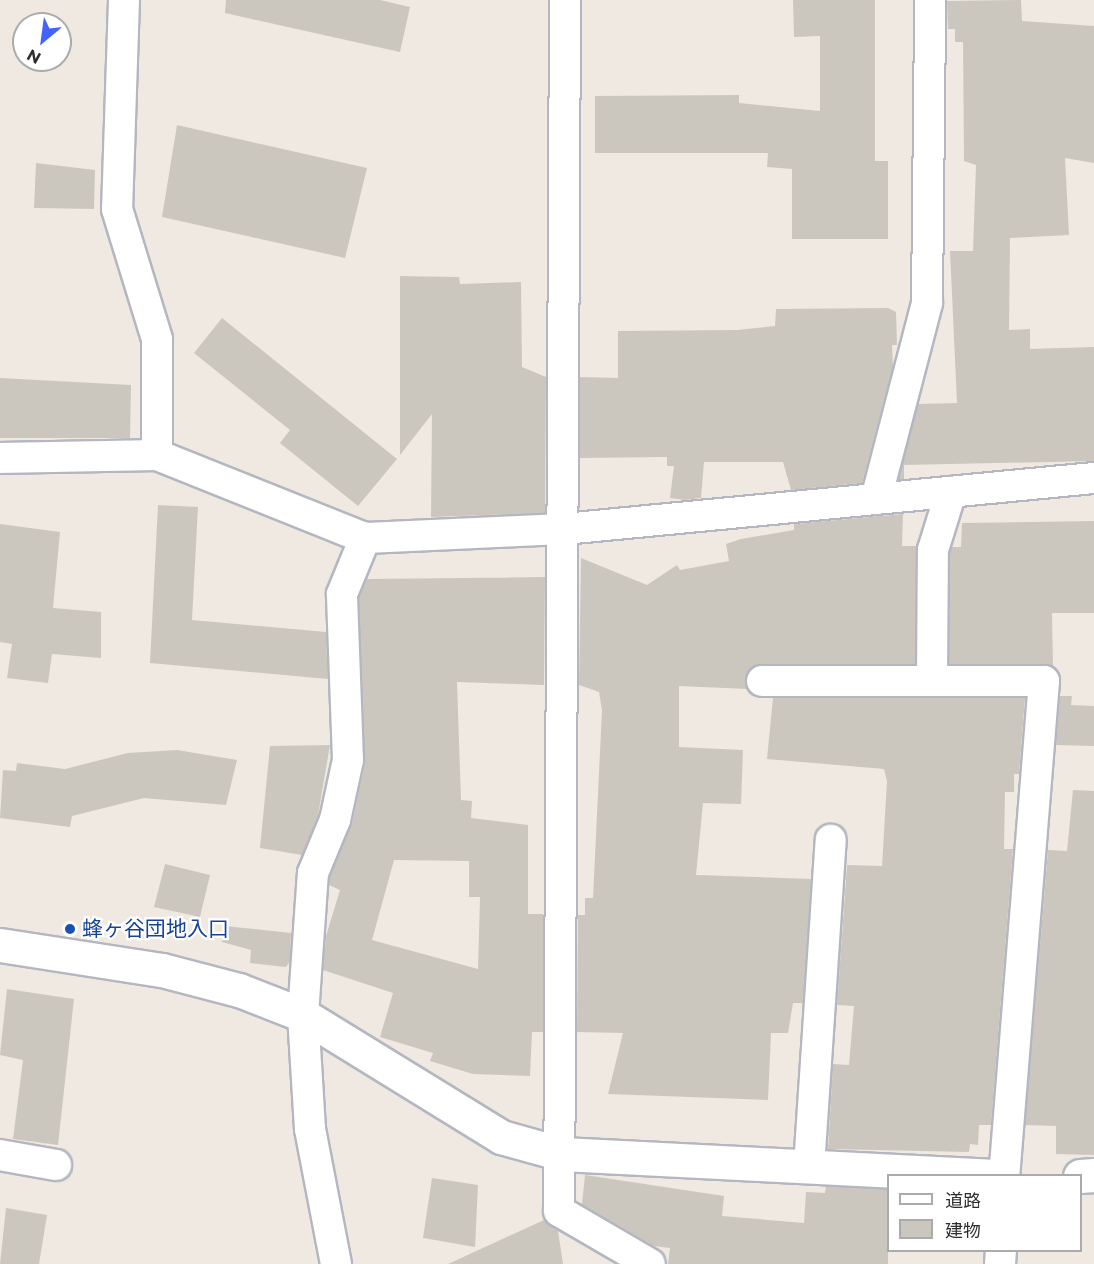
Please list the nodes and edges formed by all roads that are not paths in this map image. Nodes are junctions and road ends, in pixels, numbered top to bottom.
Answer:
1 (124, 0) edge
2 (565, 0) edge
3 (930, 0) edge
4 (157, 455) junction
5 (0, 458) edge
6 (1094, 478) edge
7 (951, 492) junction
8 (876, 499) junction
9 (564, 529) junction
10 (365, 538) junction
11 (762, 681) dead end
12 (932, 681) junction
13 (831, 840) dead end
14 (0, 945) edge
15 (303, 1015) junction
16 (562, 1154) junction
17 (0, 1155) edge
18 (56, 1165) dead end
19 (808, 1167) junction
20 (959, 1174) edge
21 (1002, 1174) edge
22 (336, 1264) edge
23 (650, 1264) edge

1 - 4 street
2 - 9 street
3 - 8 street
4 - 5 street
4 - 10 street
6 - 7 street
7 - 8 street
7 - 12 street
8 - 9 street
9 - 10 street
9 - 16 street
10 - 15 street
11 - 12 street
12 - 21 street
13 - 19 street
14 - 15 street
15 - 16 street
15 - 22 street
16 - 19 street
16 - 23 street
17 - 18 street
19 - 20 street

